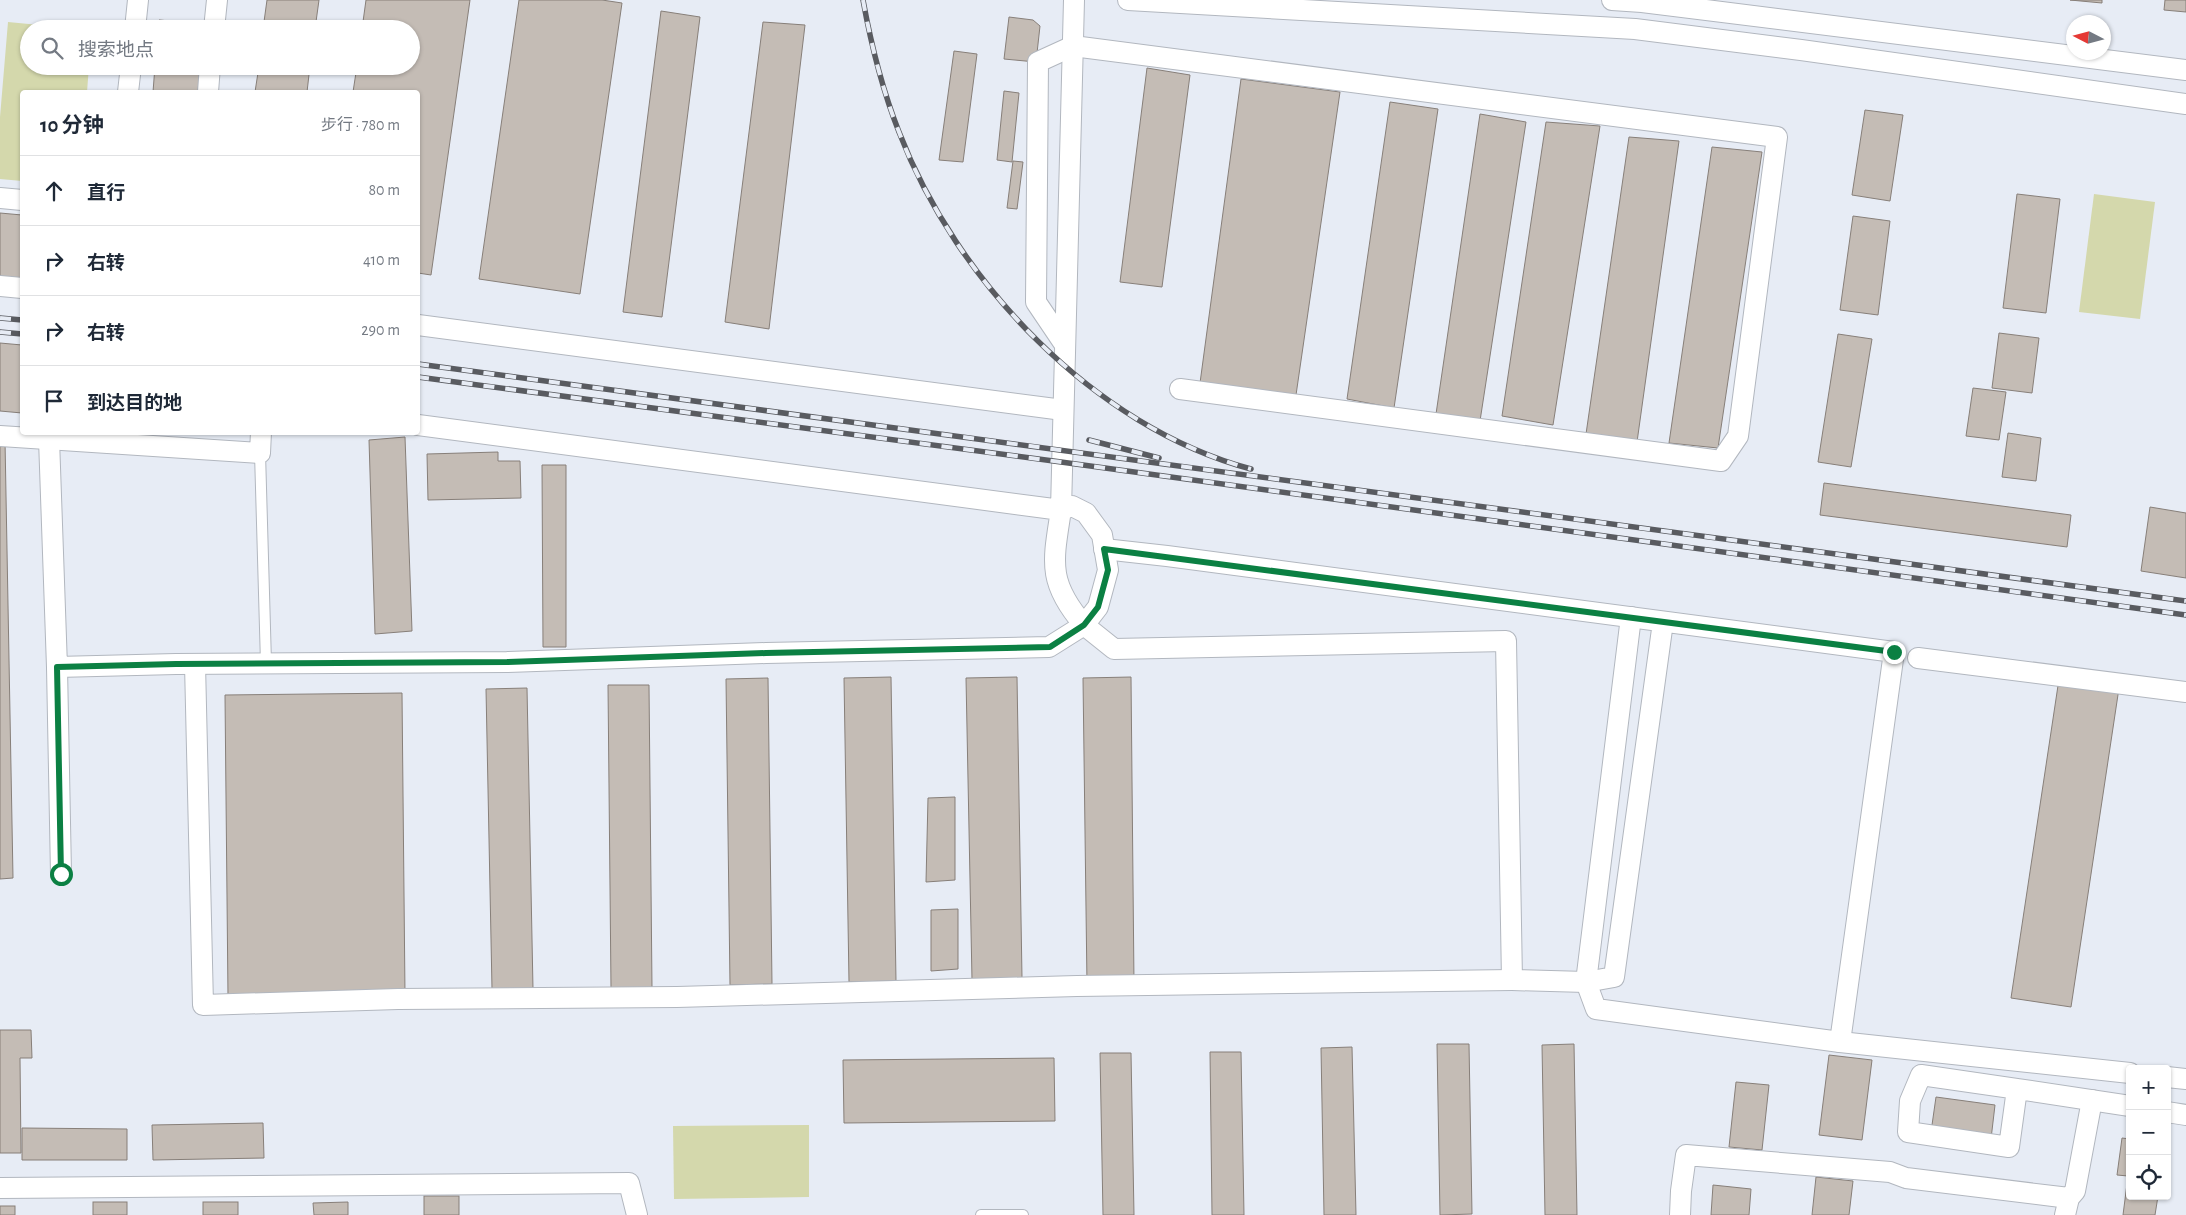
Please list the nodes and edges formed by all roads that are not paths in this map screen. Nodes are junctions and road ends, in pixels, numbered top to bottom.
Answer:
1 (138, 0) edge
2 (217, 0) edge
3 (1074, 0) edge
4 (1128, 0) edge
5 (1612, 0) edge
6 (1642, 1) edge
7 (136, 20) edge
8 (215, 20) edge
9 (1072, 46) junction
10 (2186, 70) edge
11 (130, 75) edge
12 (209, 75) edge
13 (128, 90) edge
14 (208, 90) edge
15 (2186, 104) edge
16 (0, 198) edge
17 (20, 200) edge
18 (0, 286) edge
19 (20, 288) edge
20 (420, 325) edge
21 (1065, 346) junction
22 (1180, 389) dead end
23 (1063, 410) junction
24 (420, 425) edge
25 (261, 435) edge
26 (0, 436) edge
27 (49, 439) junction
28 (260, 452) junction
29 (1060, 510) junction
30 (1104, 549) junction
31 (1631, 617) junction
32 (1663, 622) junction
33 (1084, 625) junction
34 (1918, 658) dead end
35 (266, 663) junction
36 (194, 664) junction
37 (57, 667) junction
38 (2186, 692) edge
39 (61, 874) dead end
40 (1512, 980) junction
41 (1586, 982) junction
42 (1840, 1042) junction
43 (2126, 1073) edge
44 (2171, 1077) edge
45 (2186, 1079) edge
46 (2017, 1089) junction
47 (2092, 1100) junction
48 (2126, 1105) edge
49 (2171, 1113) edge
50 (2186, 1115) edge
51 (0, 1188) edge
52 (2067, 1206) edge
53 (637, 1215) edge
54 (981, 1215) edge
55 (1023, 1215) edge
56 (1680, 1215) edge

1 - 7 street
2 - 8 street
3 - 9 street
4 - 15 street
5 - 6 street
6 - 10 street
9 - 21 street
9 - 21 street
9 - 22 street
11 - 13 street
12 - 14 street
16 - 17 street
18 - 19 street
20 - 23 street
21 - 23 street
23 - 29 street
24 - 29 street
25 - 28 street
26 - 27 street
27 - 28 street
27 - 37 street
28 - 35 lane
29 - 30 street
29 - 33 street
30 - 31 street
30 - 33 street
31 - 32 street
31 - 41 street
32 - 41 street
32 - 42 street
33 - 35 street
33 - 40 street
34 - 38 street
35 - 36 street
36 - 37 street
36 - 40 street
37 - 39 street
40 - 41 street
41 - 42 street
42 - 43 street
44 - 45 street
46 - 46 street
46 - 47 street
47 - 48 street
47 - 52 street
49 - 50 street
51 - 53 street
52 - 56 street
54 - 55 lane

